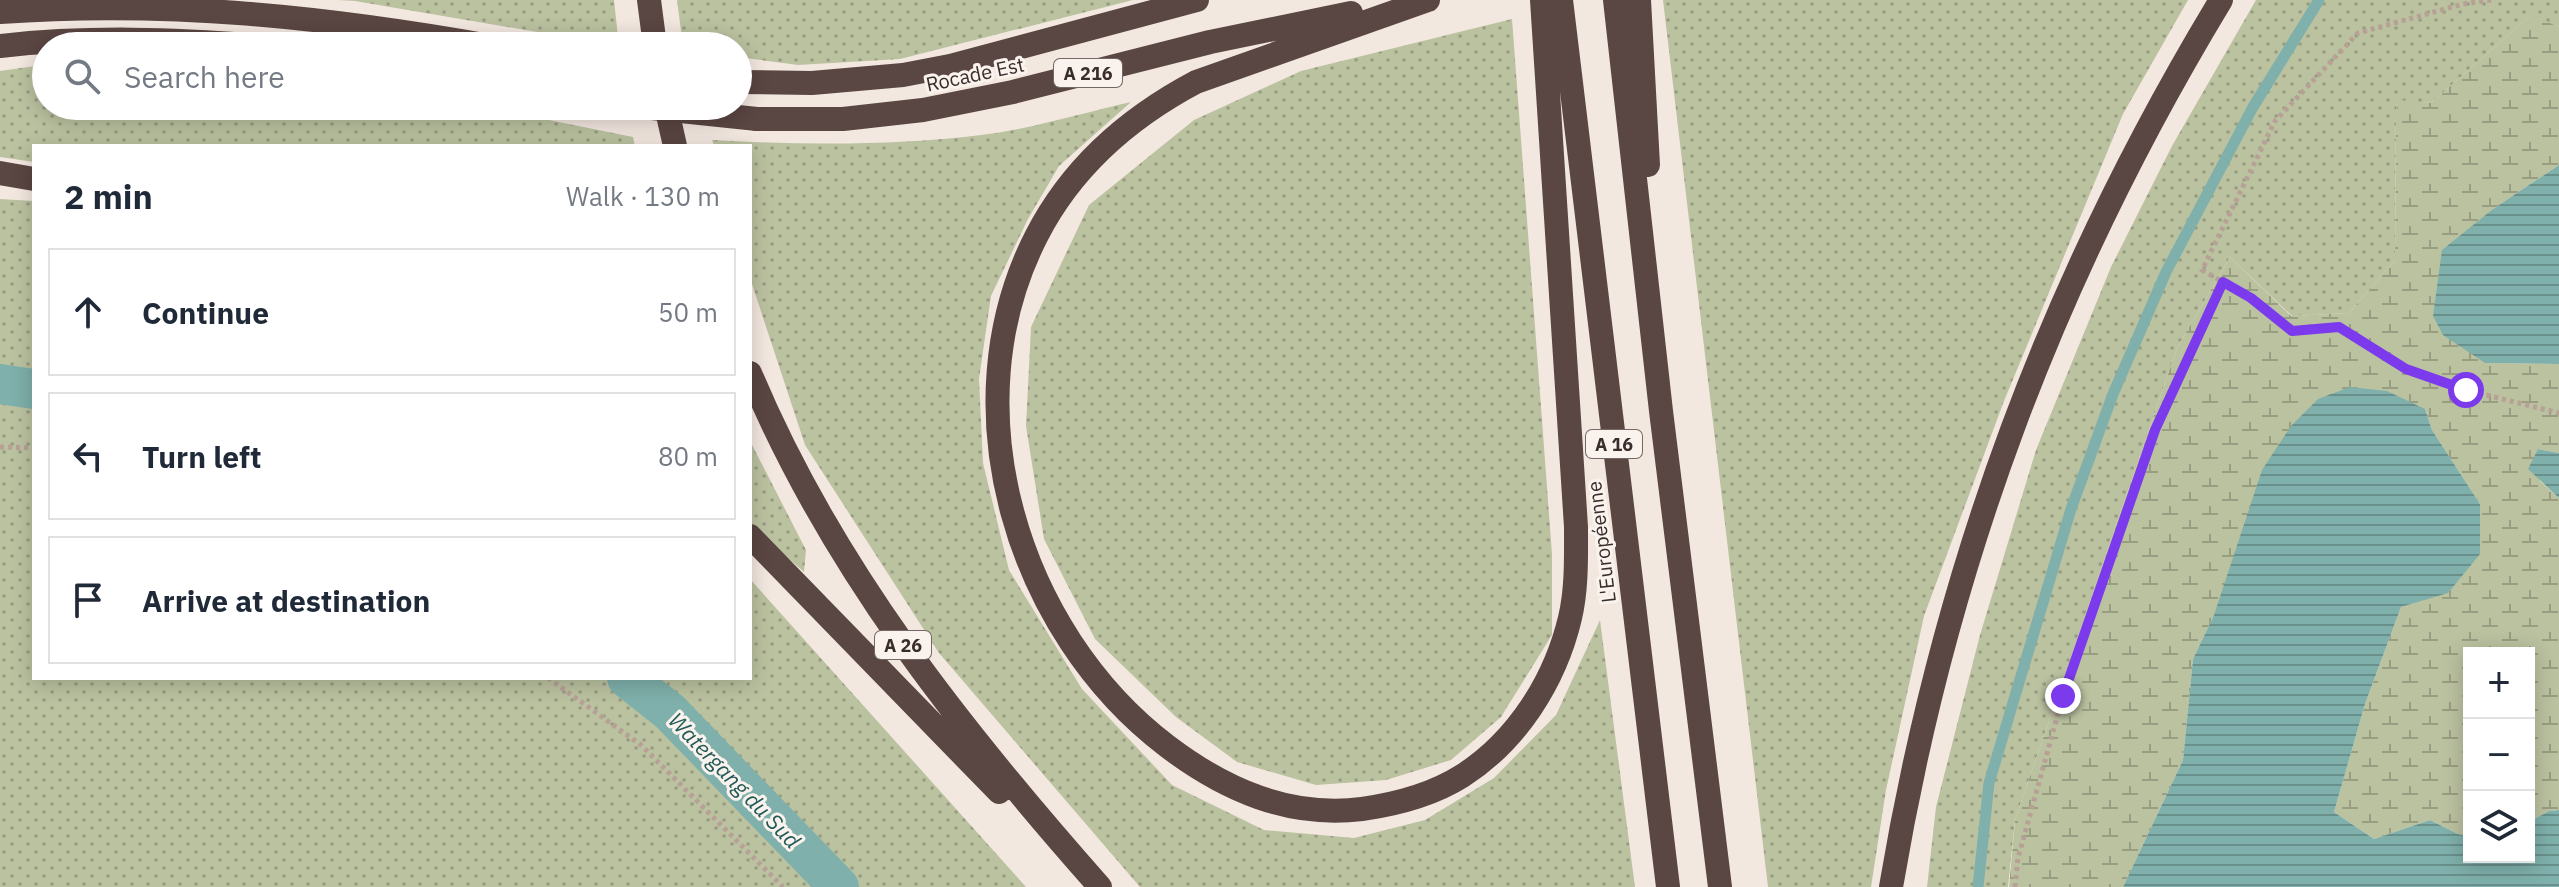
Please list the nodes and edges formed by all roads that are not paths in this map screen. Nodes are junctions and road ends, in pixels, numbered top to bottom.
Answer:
1 (649, 0) edge
2 (1197, 0) edge
3 (1415, 0) edge
4 (1428, 0) edge
5 (1542, 0) edge
6 (1561, 0) edge
7 (1615, 0) edge
8 (1639, 0) edge
9 (2221, 0) edge
10 (0, 12) edge
11 (407, 32) edge
12 (653, 32) edge
13 (32, 43) edge
14 (0, 46) edge
15 (752, 82) edge
16 (752, 118) edge
17 (669, 120) edge
18 (675, 144) edge
19 (0, 173) edge
20 (32, 179) edge
21 (752, 378) edge
22 (1661, 411) junction
23 (752, 538) edge
24 (1091, 887) edge
25 (1100, 887) edge
26 (1668, 887) edge
27 (1720, 887) edge
28 (1891, 887) edge

1 - 12 highway
2 - 15 highway, A 216
3 - 16 highway, Rocade Est / A 216, bridge
4 - 5 highway
6 - 26 highway, L'Européenne / A 16
7 - 22 highway, A 16
8 - 22 highway
9 - 28 highway
10 - 11 highway
13 - 14 highway
17 - 18 highway
19 - 20 highway
21 - 25 highway, A 26
22 - 27 highway, A 16
23 - 24 highway

